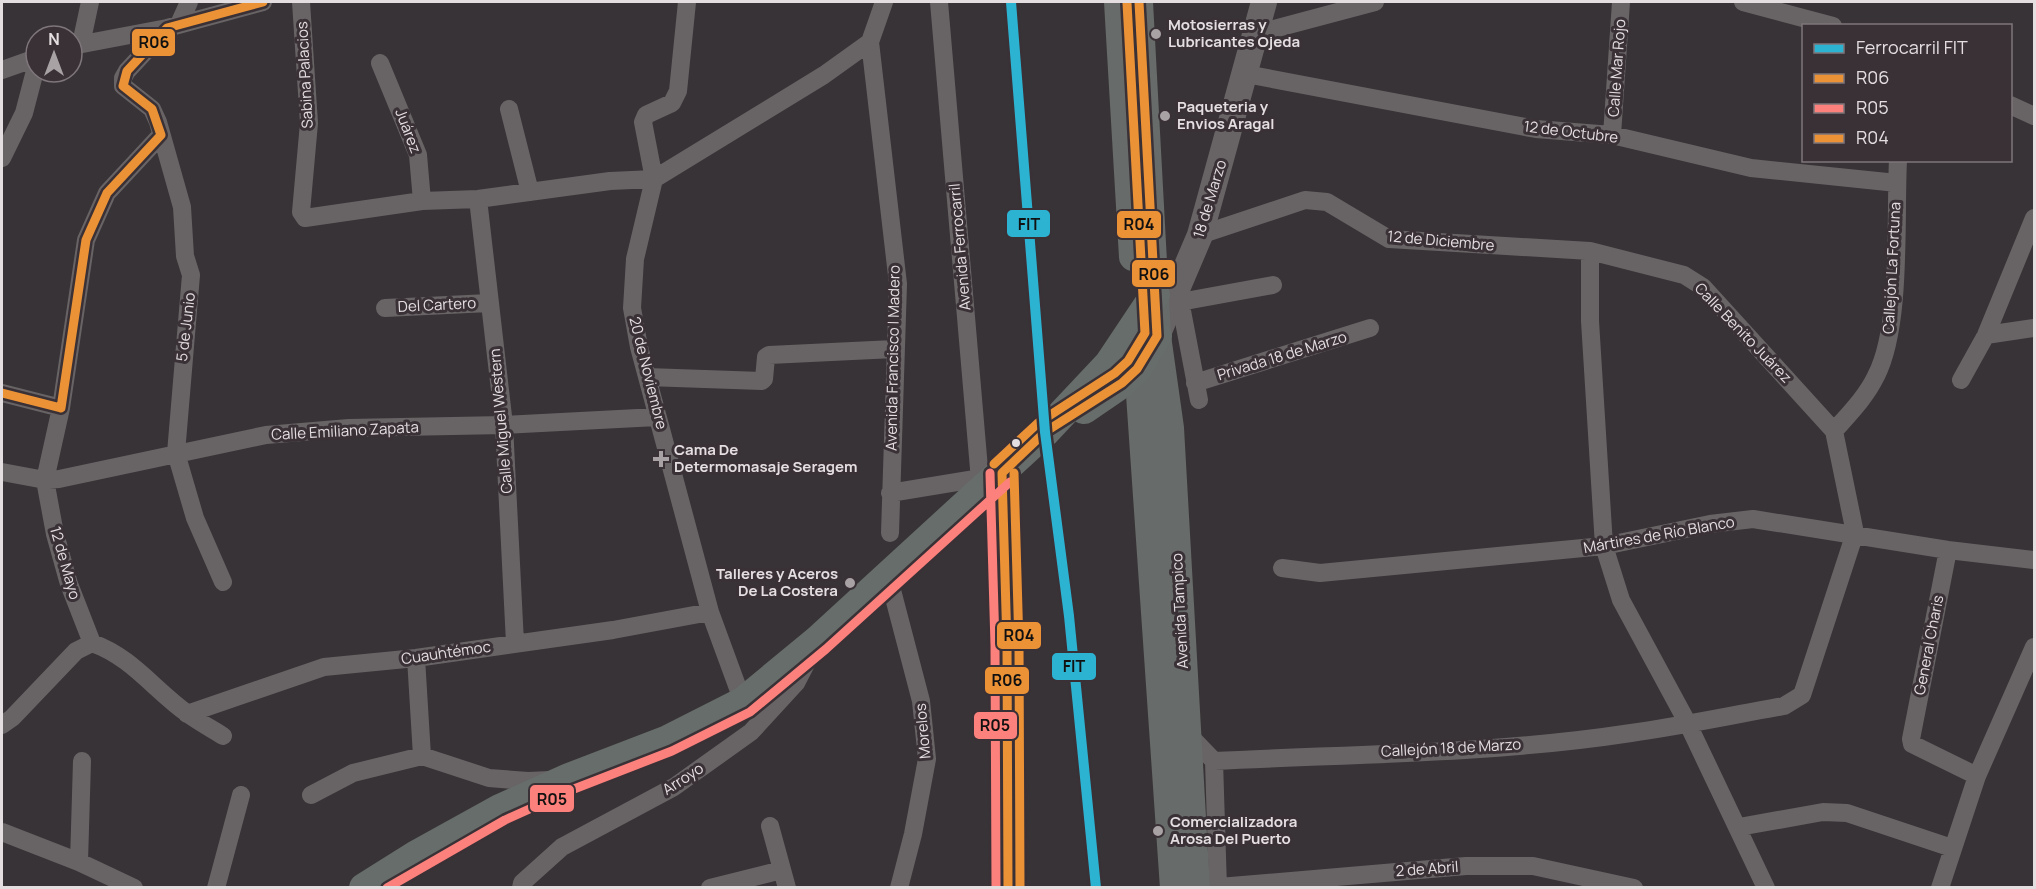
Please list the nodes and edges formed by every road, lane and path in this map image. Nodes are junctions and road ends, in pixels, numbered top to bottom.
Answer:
1 (90, 2) edge
2 (189, 2) edge
3 (263, 2) edge
4 (301, 2) edge
5 (687, 2) edge
6 (884, 2) edge
7 (939, 2) edge
8 (1118, 2) edge
9 (1139, 2) edge
10 (1264, 2) edge
11 (1376, 2) edge
12 (1622, 2) edge
13 (1743, 2) edge
14 (83, 24) edge
15 (1826, 24) edge
16 (173, 25) junction
17 (1254, 34) junction
18 (870, 42) junction
19 (84, 43) edge
20 (24, 62) edge
21 (380, 63) dead end
22 (2, 69) edge
23 (1246, 74) junction
24 (32, 84) edge
25 (2012, 106) edge
26 (509, 109) dead end
27 (2034, 116) edge
28 (161, 135) junction
29 (1612, 135) junction
30 (2, 158) edge
31 (1898, 162) edge
32 (654, 179) junction
33 (1896, 183) junction
34 (530, 192) junction
35 (478, 199) junction
36 (422, 201) junction
37 (2034, 218) edge
38 (1200, 235) junction
39 (1590, 251) junction
40 (1273, 285) dead end
41 (1171, 296) junction
42 (489, 303) junction
43 (385, 308) dead end
44 (1370, 328) dead end
45 (2034, 328) edge
46 (1147, 329) junction
47 (1986, 335) junction
48 (894, 349) junction
49 (1137, 369) junction
50 (647, 377) junction
51 (1961, 380) dead end
52 (2, 393) edge
53 (61, 408) junction
54 (657, 417) junction
55 (504, 425) junction
56 (1834, 431) junction
57 (1045, 432) junction
58 (176, 453) junction
59 (2, 472) edge
60 (45, 480) junction
61 (988, 481) junction
62 (890, 493) junction
63 (890, 532) dead end
64 (1854, 533) junction
65 (1604, 546) junction
66 (1948, 550) junction
67 (2034, 560) edge
68 (1282, 568) dead end
69 (888, 575) junction
70 (223, 582) dead end
71 (710, 612) junction
72 (818, 640) junction
73 (92, 643) junction
74 (515, 643) junction
75 (2034, 647) edge
76 (416, 658) junction
77 (2024, 669) junction
78 (2034, 687) edge
79 (743, 702) junction
80 (187, 714) junction
81 (1687, 722) junction
82 (2, 725) edge
83 (1185, 731) junction
84 (223, 736) dead end
85 (422, 756) junction
86 (82, 761) dead end
87 (1214, 761) junction
88 (1977, 776) junction
89 (569, 778) junction
90 (241, 795) dead end
91 (311, 795) dead end
92 (770, 826) dead end
93 (1739, 827) junction
94 (2, 832) edge
95 (1952, 848) junction
96 (79, 862) junction
97 (785, 879) edge
98 (1219, 887) edge
99 (134, 888) edge
100 (216, 888) edge
101 (364, 888) edge
102 (521, 888) edge
103 (710, 888) edge
104 (899, 888) edge
105 (1008, 888) edge
106 (1174, 888) edge
107 (1196, 888) edge
108 (1634, 888) edge
109 (1766, 888) edge
110 (1940, 888) edge

1 - 14 street
2 - 16 street
3 - 16 street
4 - 36 street, Sabina Palacios
5 - 32 street, 20 de Noviembre
6 - 18 street
7 - 61 street, Avenida Ferrocarril
8 - 46 main road, Avenida Tampico
9 - 41 main road
10 - 17 main road, 18 de Marzo
11 - 17 street
12 - 29 street, Calle Mar Rojo
13 - 15 street
16 - 19 street
16 - 28 street, 5 de Junio
17 - 23 main road, 18 de Marzo
18 - 32 street
18 - 48 street, Avenida Francisco I Madero
20 - 22 street
21 - 36 street, Juárez
23 - 29 street, 12 de Octubre
23 - 38 main road, 18 de Marzo
24 - 30 street
25 - 27 street
26 - 34 street
28 - 53 street
28 - 58 street, 5 de Junio
29 - 33 street, 12 de Octubre
31 - 33 street, Callejón La Fortuna
32 - 34 street
32 - 50 street, 20 de Noviembre
33 - 56 street, Callejón La Fortuna
34 - 35 street
35 - 36 street
35 - 42 street, Calle Miguel Western
37 - 47 street
38 - 39 street, 12 de Diciembre
38 - 41 main road, 18 de Marzo
39 - 56 street, Calle Benito Juárez
39 - 65 street
40 - 41 street
41 - 44 street, Privada 18 de Marzo
41 - 46 highway
42 - 43 street, Del Cartero
42 - 55 street, Calle Miguel Western
45 - 47 street
46 - 49 highway
46 - 57 highway
46 - 83 main road, Avenida Tampico
47 - 51 street
48 - 50 street
48 - 62 street, Avenida Francisco I Madero
49 - 57 highway
49 - 106 main road, Avenida Tampico
50 - 54 street, 20 de Noviembre
52 - 53 street
53 - 60 street
54 - 55 street, Calle Emiliano Zapata
54 - 71 street, 20 de Noviembre
55 - 58 street, Calle Emiliano Zapata
55 - 74 street, Calle Miguel Western
56 - 64 street
57 - 61 highway
58 - 60 street, Calle Emiliano Zapata
58 - 70 street, 5 de Junio
59 - 60 street, Calle Emiliano Zapata
60 - 73 street, 12 de Mayo
61 - 62 street
61 - 69 highway
61 - 105 street
62 - 63 street, Avenida Francisco I Madero
64 - 65 street, Mártires de Río Blanco
64 - 66 street, Mártires de Río Blanco
64 - 81 street
65 - 68 street, Mártires de Río Blanco
65 - 81 street
66 - 67 street, Mártires de Río Blanco
66 - 88 street, General Charis
69 - 72 highway
69 - 104 street, Morelos
71 - 74 street, Cuauhtémoc
71 - 79 street, 20 de Noviembre
72 - 79 highway
72 - 102 street, Arroyo
73 - 80 street
73 - 82 street
74 - 76 street, Cuauhtémoc
75 - 77 street
76 - 80 street, Cuauhtémoc
76 - 85 street
77 - 78 street
77 - 88 street
79 - 89 highway
80 - 84 street
81 - 87 street, Callejón 18 de Marzo
81 - 93 street
83 - 87 street
83 - 107 main road, Avenida Tampico
85 - 89 street
85 - 91 street
86 - 96 street
87 - 98 street
88 - 95 street
89 - 101 highway
90 - 100 street
92 - 97 street
93 - 95 street
93 - 109 street
94 - 96 street
95 - 110 street
96 - 99 street
97 - 103 street
98 - 108 street, 2 de Abril

